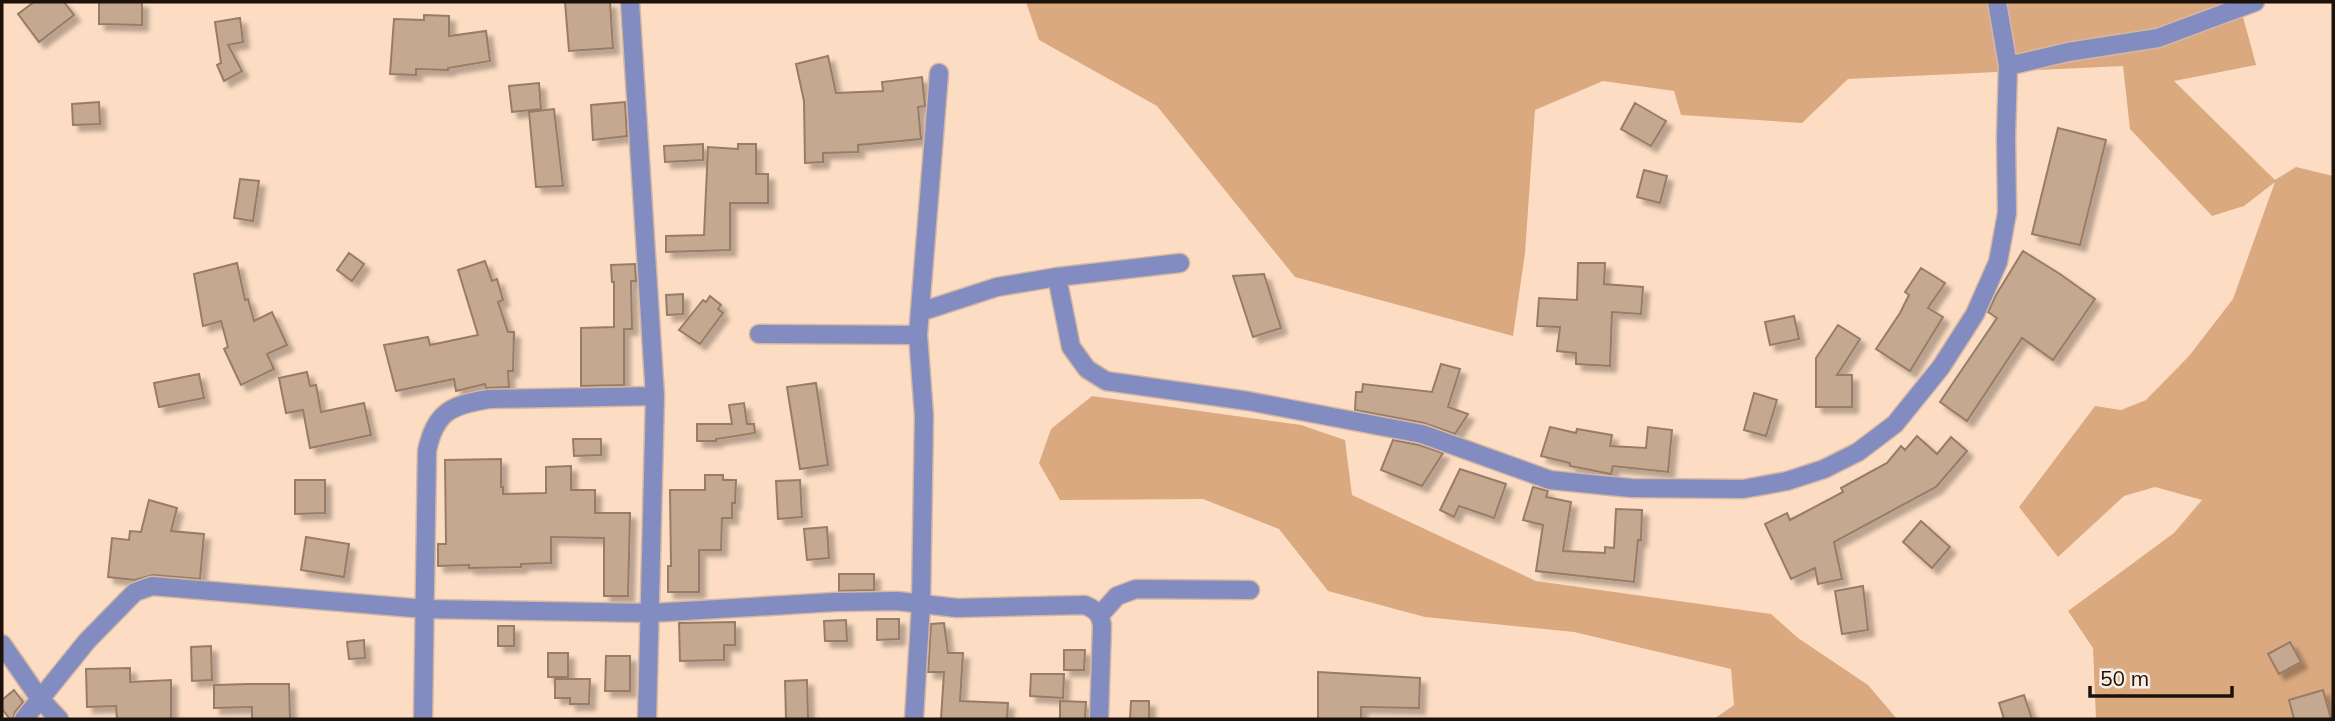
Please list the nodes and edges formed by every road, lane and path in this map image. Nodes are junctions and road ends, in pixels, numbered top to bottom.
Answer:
1 (631, 2) edge
2 (1997, 2) edge
3 (2255, 2) edge
4 (2008, 66) junction
5 (939, 74) dead end
6 (1180, 263) dead end
7 (1057, 277) junction
8 (920, 312) junction
9 (760, 334) dead end
10 (918, 335) junction
11 (655, 396) junction
12 (1250, 590) dead end
13 (921, 604) junction
14 (425, 609) junction
15 (651, 613) junction
16 (1100, 615) junction
17 (2, 644) edge
18 (40, 699) junction
19 (24, 719) edge
20 (59, 719) edge
21 (423, 719) edge
22 (647, 719) edge
23 (914, 719) edge
24 (1099, 719) edge

1 - 11 street
2 - 4 street
3 - 4 street
4 - 7 street
5 - 8 street
6 - 7 street
7 - 8 street
8 - 10 street
9 - 10 street
10 - 13 street
11 - 14 street
11 - 15 street
12 - 16 street
13 - 15 street
13 - 16 street
13 - 23 street
14 - 15 street
14 - 18 street
14 - 21 street
15 - 22 street
16 - 24 street
17 - 18 street
18 - 19 street
18 - 20 street

